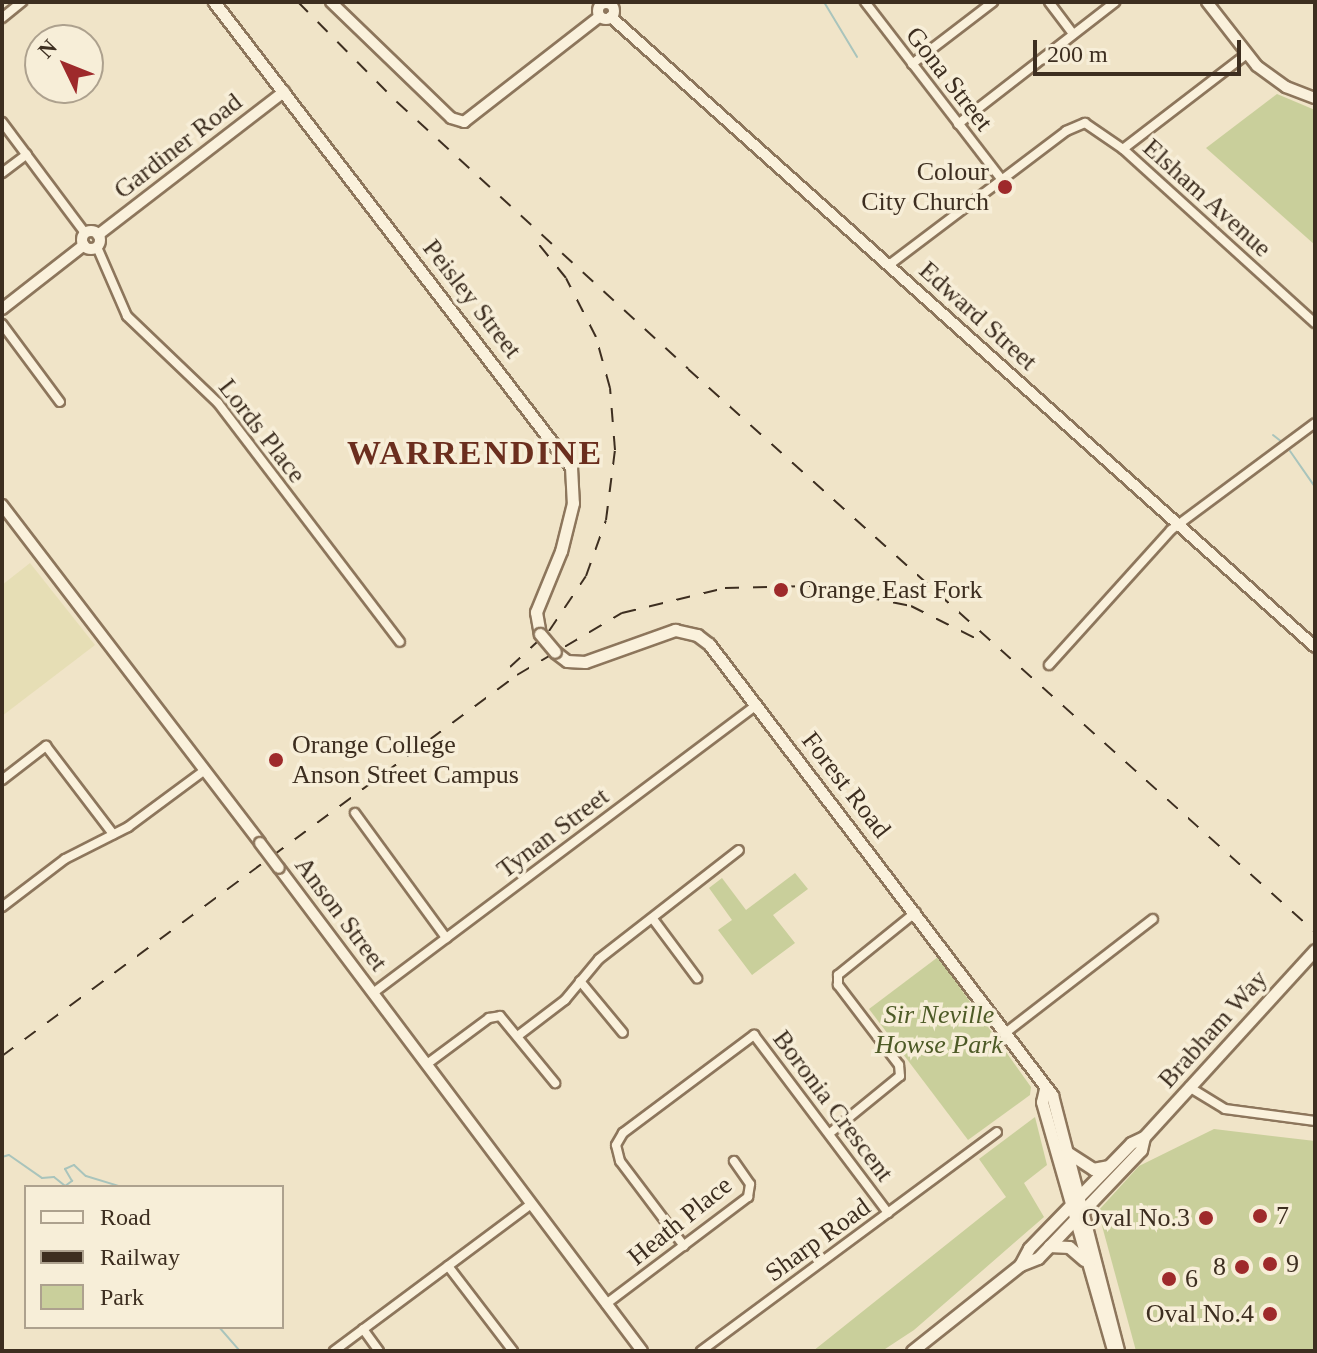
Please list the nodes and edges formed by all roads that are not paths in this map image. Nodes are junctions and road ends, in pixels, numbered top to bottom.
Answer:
1 (22, 2) edge
2 (214, 2) edge
3 (331, 2) edge
4 (993, 2) edge
5 (1049, 2) edge
6 (1115, 2) edge
7 (1207, 2) edge
8 (871, 4) edge
9 (607, 8) edge
10 (2, 18) edge
11 (1073, 34) junction
12 (1247, 54) junction
13 (912, 64) junction
14 (284, 92) junction
15 (1315, 98) edge
16 (2, 122) edge
17 (958, 124) junction
18 (1123, 149) junction
19 (27, 154) junction
20 (2, 173) edge
21 (1003, 181) junction
22 (98, 235) junction
23 (85, 239) junction
24 (97, 247) junction
25 (889, 265) junction
26 (2, 309) edge
27 (1315, 323) edge
28 (2, 324) edge
29 (60, 402) dead end
30 (1315, 423) edge
31 (2, 505) edge
32 (1178, 525) junction
33 (400, 642) dead end
34 (1315, 647) edge
35 (555, 652) joint
36 (1049, 665) dead end
37 (757, 705) junction
38 (205, 770) junction
39 (2, 780) edge
40 (355, 813) dead end
41 (113, 834) junction
42 (739, 850) dead end
43 (2, 907) edge
44 (916, 912) junction
45 (653, 919) junction
46 (1153, 919) dead end
47 (446, 938) junction
48 (1315, 950) edge
49 (697, 978) dead end
50 (580, 981) junction
51 (373, 993) junction
52 (1008, 1031) junction
53 (623, 1033) dead end
54 (519, 1035) junction
55 (427, 1064) junction
56 (555, 1083) dead end
57 (1189, 1087) junction
58 (1045, 1089) junction
59 (1315, 1121) edge
60 (997, 1132) dead end
61 (830, 1133) junction
62 (1144, 1137) junction
63 (1067, 1151) junction
64 (734, 1161) dead end
65 (1108, 1166) junction
66 (1079, 1196) junction
67 (531, 1204) junction
68 (1070, 1206) junction
69 (1083, 1210) junction
70 (888, 1213) junction
71 (1074, 1220) junction
72 (684, 1246) junction
73 (1049, 1246) junction
74 (1086, 1264) junction
75 (1020, 1265) junction
76 (448, 1266) junction
77 (606, 1304) junction
78 (363, 1329) junction
79 (334, 1351) edge
80 (379, 1351) edge
81 (513, 1351) edge
82 (642, 1351) edge
83 (701, 1351) edge
84 (912, 1351) edge
85 (1116, 1351) edge

1 - 10 street
2 - 14 main road, Peisley Street
3 - 9 street
4 - 13 street
5 - 11 street
6 - 11 street
7 - 12 street
8 - 13 street, Gona Street
9 - 25 street, Edward Street
11 - 17 street
12 - 15 street
12 - 18 street
13 - 17 street, Gona Street
14 - 22 street, Gardiner Road
14 - 35 main road, Peisley Street, bridge
16 - 19 street
17 - 21 street, Gona Street
18 - 21 street, Elsham Avenue
18 - 27 street, Elsham Avenue
19 - 20 street
19 - 23 street
21 - 25 street
22 - 23 street
22 - 24 street
23 - 24 street
23 - 26 street
24 - 33 street, Lords Place
25 - 32 street, Edward Street
28 - 29 street
30 - 32 street
31 - 38 street, Anson Street
32 - 34 street, Edward Street
32 - 36 street
35 - 37 main road, Forest Road
37 - 44 main road, Forest Road
37 - 47 street, Tynan Street
38 - 41 street
38 - 51 street, Anson Street, bridge
39 - 41 street
40 - 47 street
41 - 43 street
42 - 45 street
44 - 52 main road, Forest Road
44 - 61 street
45 - 49 street
45 - 50 street
46 - 52 street
47 - 51 street, Tynan Street
48 - 57 main road, Brabham Way
50 - 53 street
50 - 54 street
51 - 55 street, Anson Street
52 - 58 main road, Forest Road
54 - 55 street
54 - 56 street
55 - 67 street, Anson Street
57 - 59 street
57 - 62 main road, Brabham Way
58 - 63 main road, Forest Road
58 - 68 main road, Forest Road
60 - 70 street, Sharp Road
61 - 70 street, Boronia Crescent
61 - 72 street, Boronia Crescent
62 - 65 main road, Brabham Way
62 - 69 main road, Brabham Way
63 - 65 main road
63 - 66 main road, Forest Road
64 - 72 street, Heath Place
65 - 66 main road, Brabham Way
66 - 68 main road, Brabham Way
66 - 69 main road, Forest Road
67 - 76 street
67 - 77 street, Anson Street
68 - 71 main road, Forest Road
68 - 75 main road, Brabham Way
69 - 71 main road, Brabham Way
69 - 85 main road, Forest Road
70 - 83 street, Sharp Road
71 - 73 main road, Brabham Way
71 - 74 main road, Forest Road
72 - 77 street, Heath Place
73 - 74 main road
73 - 75 main road, Brabham Way
74 - 85 main road, Forest Road
75 - 84 main road, Brabham Way
76 - 78 street
76 - 81 street
77 - 82 street, Anson Street
78 - 79 street
78 - 80 street

